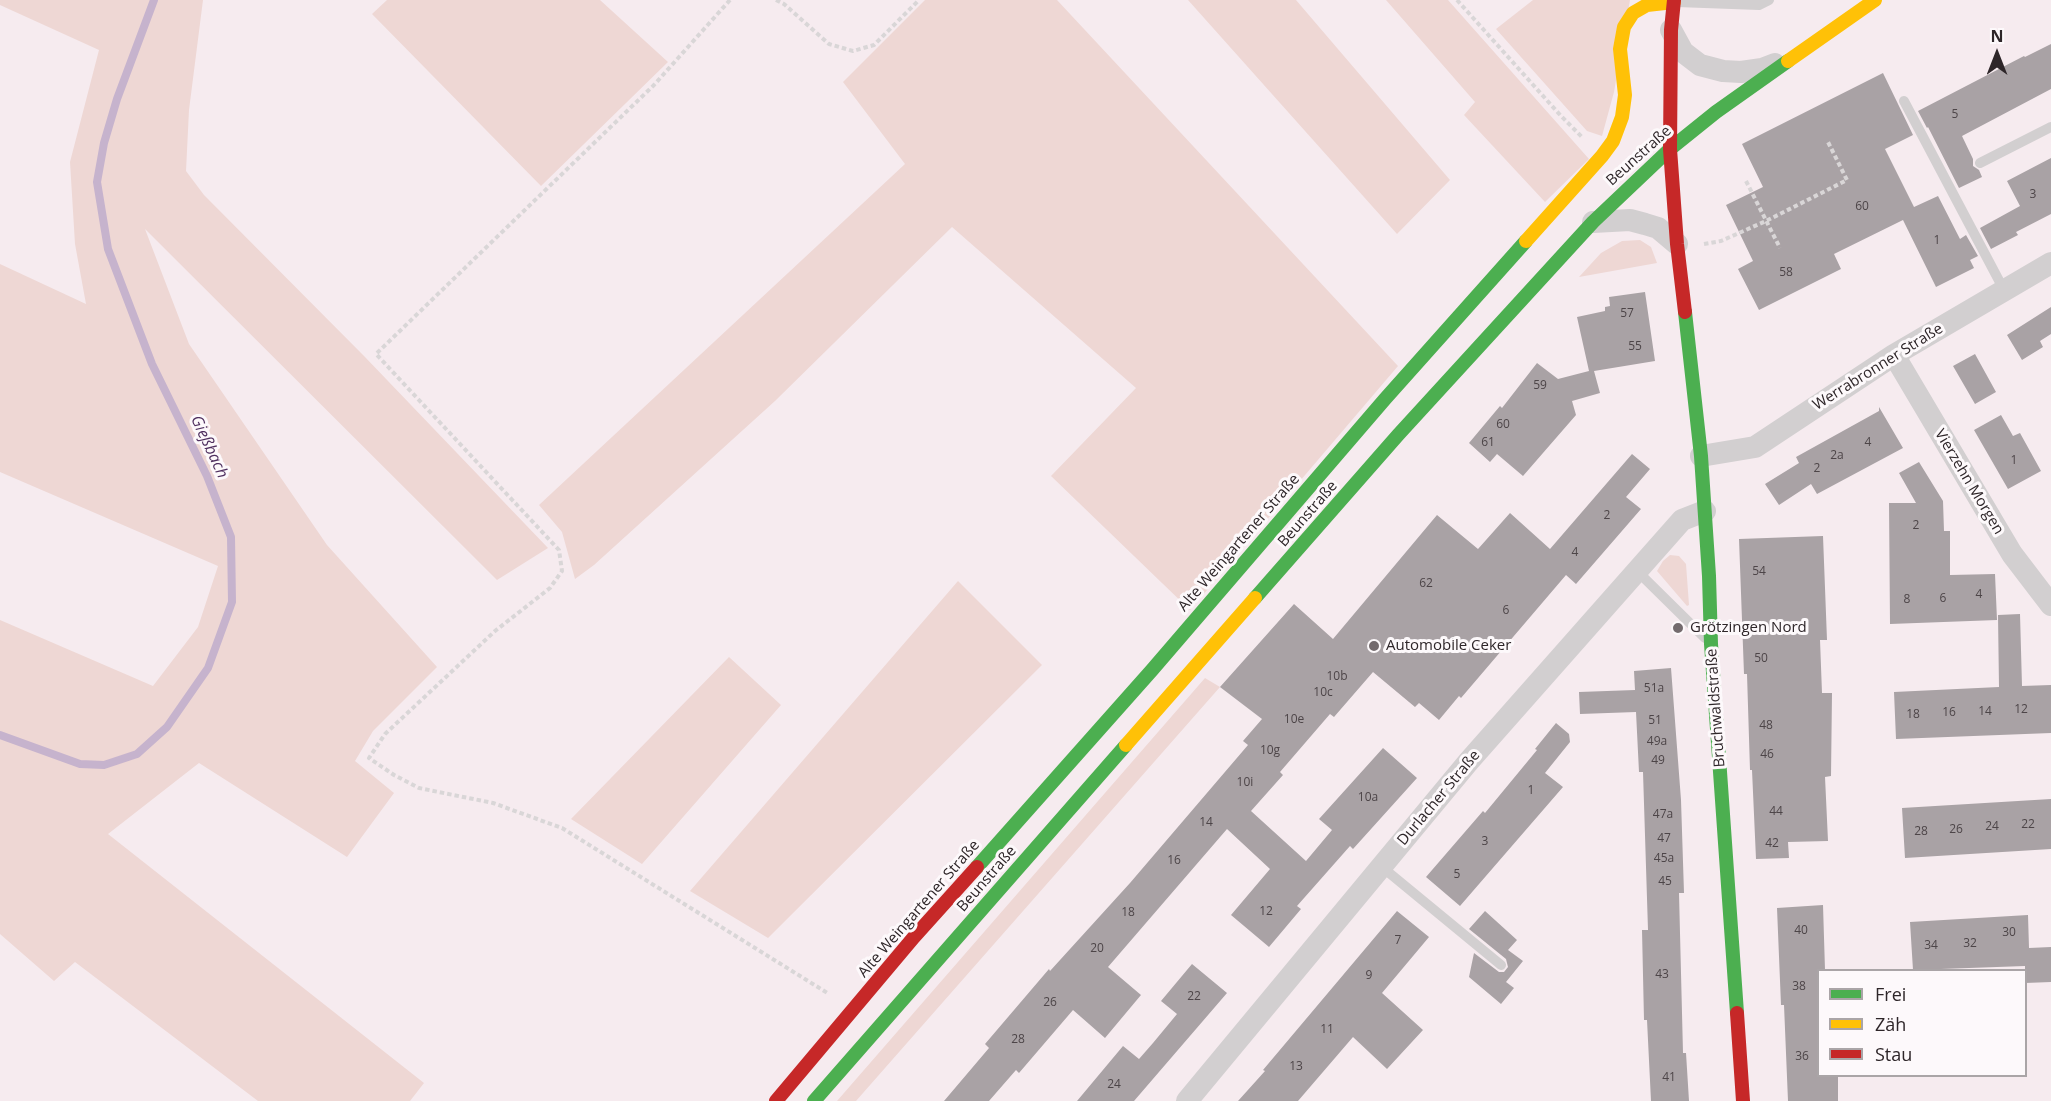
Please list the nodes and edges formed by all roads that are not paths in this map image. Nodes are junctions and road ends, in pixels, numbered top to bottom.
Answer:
1 (1769, 0) edge
2 (1875, 0) edge
3 (1674, 1) edge
4 (1671, 30) junction
5 (1790, 59) junction
6 (1904, 101) dead end
7 (2051, 127) edge
8 (1670, 149) junction
9 (1980, 163) dead end
10 (1593, 222) junction
11 (1677, 247) junction
12 (2051, 263) edge
13 (2004, 290) junction
14 (1894, 355) junction
15 (1701, 456) junction
16 (1705, 511) junction
17 (1637, 571) junction
18 (2051, 605) edge
19 (1711, 644) junction
20 (1382, 867) junction
21 (1501, 965) dead end
22 (776, 1101) edge
23 (814, 1101) edge
24 (1187, 1101) edge
25 (1743, 1101) edge

1 - 3 lane
2 - 5 street, Beunstraße
3 - 4 street, Bruchwaldstraße
3 - 22 street, Alte Weingartener Straße
4 - 5 street
4 - 8 street, Bruchwaldstraße
5 - 8 street, Beunstraße
6 - 13 lane
7 - 9 lane
8 - 10 street, Beunstraße
8 - 11 street, Bruchwaldstraße
10 - 11 street
10 - 23 street, Beunstraße
11 - 15 street, Bruchwaldstraße
12 - 13 street, Werrabronner Straße
13 - 14 street, Werrabronner Straße
14 - 15 street, Werrabronner Straße
14 - 18 street, Vierzehn Morgen
15 - 16 street, Bruchwaldstraße
16 - 17 street, Durlacher Straße
16 - 19 street, Bruchwaldstraße
17 - 19 lane
17 - 20 street, Durlacher Straße
19 - 25 street, Bruchwaldstraße
20 - 21 lane
20 - 24 street, Durlacher Straße

